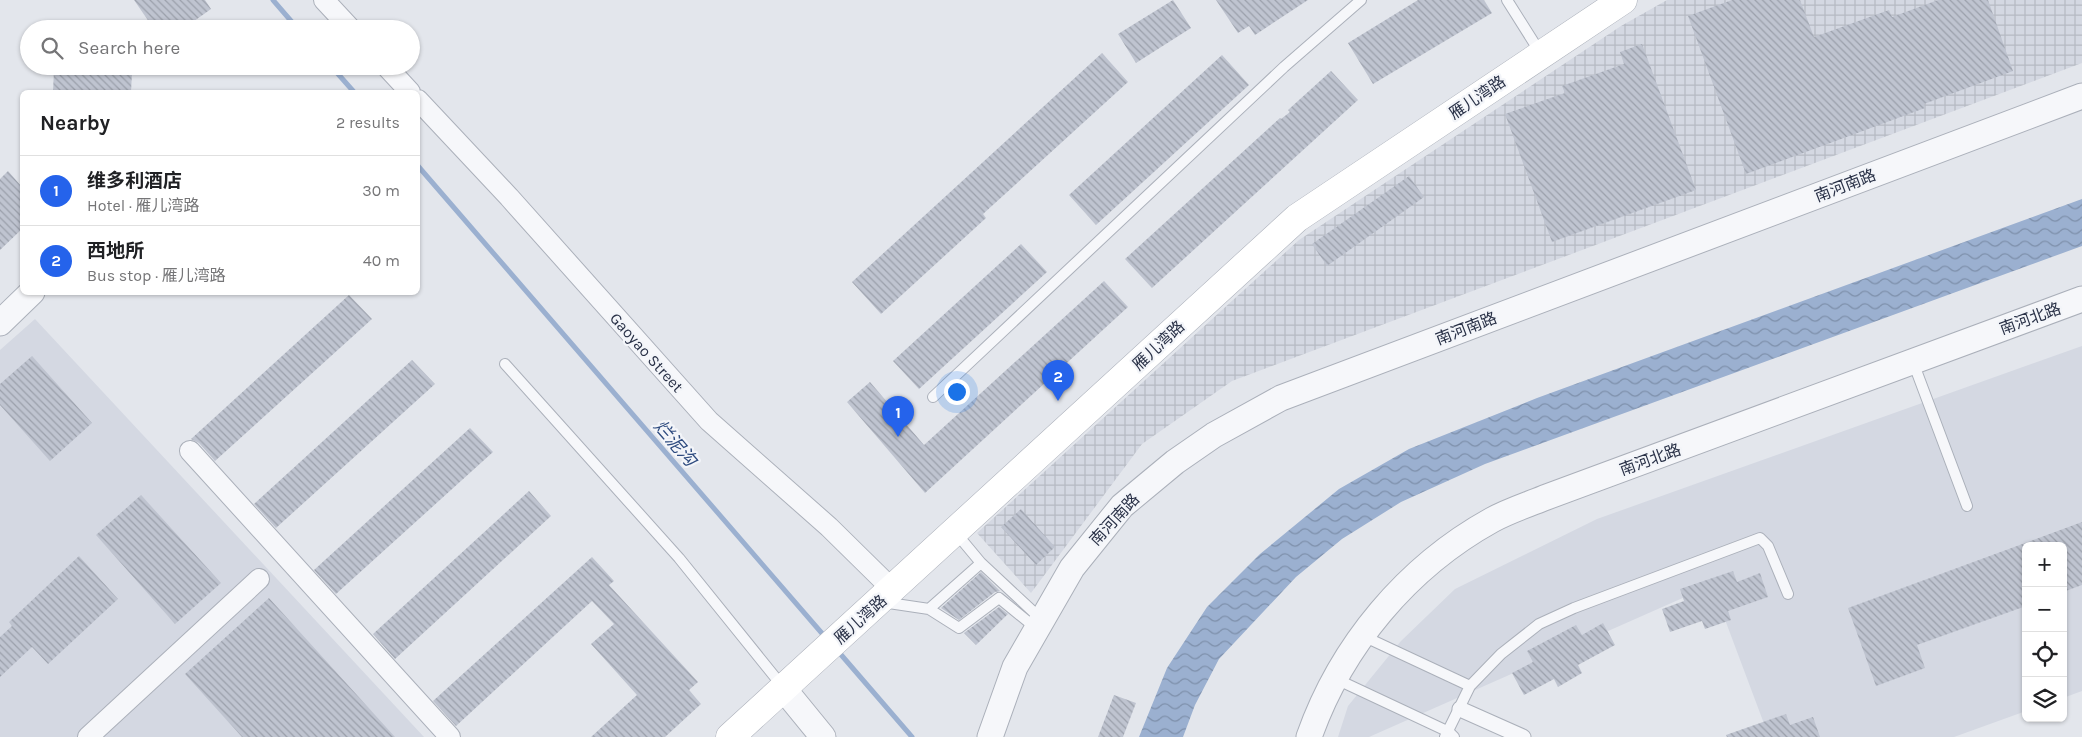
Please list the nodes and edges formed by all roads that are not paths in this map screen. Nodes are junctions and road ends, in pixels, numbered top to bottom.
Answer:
1 (324, 0) edge
2 (1361, 0) edge
3 (1507, 0) edge
4 (1623, 0) edge
5 (342, 20) edge
6 (1541, 55) junction
7 (394, 75) edge
8 (408, 90) edge
9 (2082, 96) edge
10 (420, 102) edge
11 (29, 295) edge
12 (2082, 299) edge
13 (0, 322) edge
14 (1913, 361) junction
15 (505, 364) dead end
16 (933, 397) dead end
17 (190, 451) dead end
18 (1967, 506) dead end
19 (954, 532) junction
20 (981, 563) junction
21 (259, 579) dead end
22 (1788, 594) dead end
23 (885, 595) junction
24 (929, 609) junction
25 (1039, 624) junction
26 (1362, 635) junction
27 (1336, 678) junction
28 (789, 683) junction
29 (1470, 686) junction
30 (1460, 708) junction
31 (1449, 735) edge
32 (88, 737) edge
33 (450, 737) edge
34 (730, 737) edge
35 (823, 737) edge
36 (990, 737) edge
37 (1308, 737) edge
38 (1523, 737) edge

1 - 5 street
2 - 16 lane
3 - 6 lane
4 - 6 main road, 雁儿湾路
6 - 19 main road, 雁儿湾路
7 - 8 street
9 - 25 street, 南河南路
10 - 23 street, Gaoyao Street
11 - 13 street
12 - 14 street, 南河北路
14 - 18 lane
14 - 26 street, 南河北路
15 - 28 lane
17 - 33 street
19 - 20 lane
19 - 23 main road, 雁儿湾路
20 - 24 lane
20 - 25 lane
21 - 32 street
22 - 29 lane
23 - 24 lane
23 - 28 main road, 雁儿湾路
24 - 25 lane
25 - 36 street, 南河南路
26 - 27 street, 南河北路
26 - 29 lane
27 - 31 lane
27 - 37 street, 南河北路
28 - 34 main road, 雁儿湾路
28 - 35 street
29 - 30 lane
30 - 31 lane
30 - 38 street

